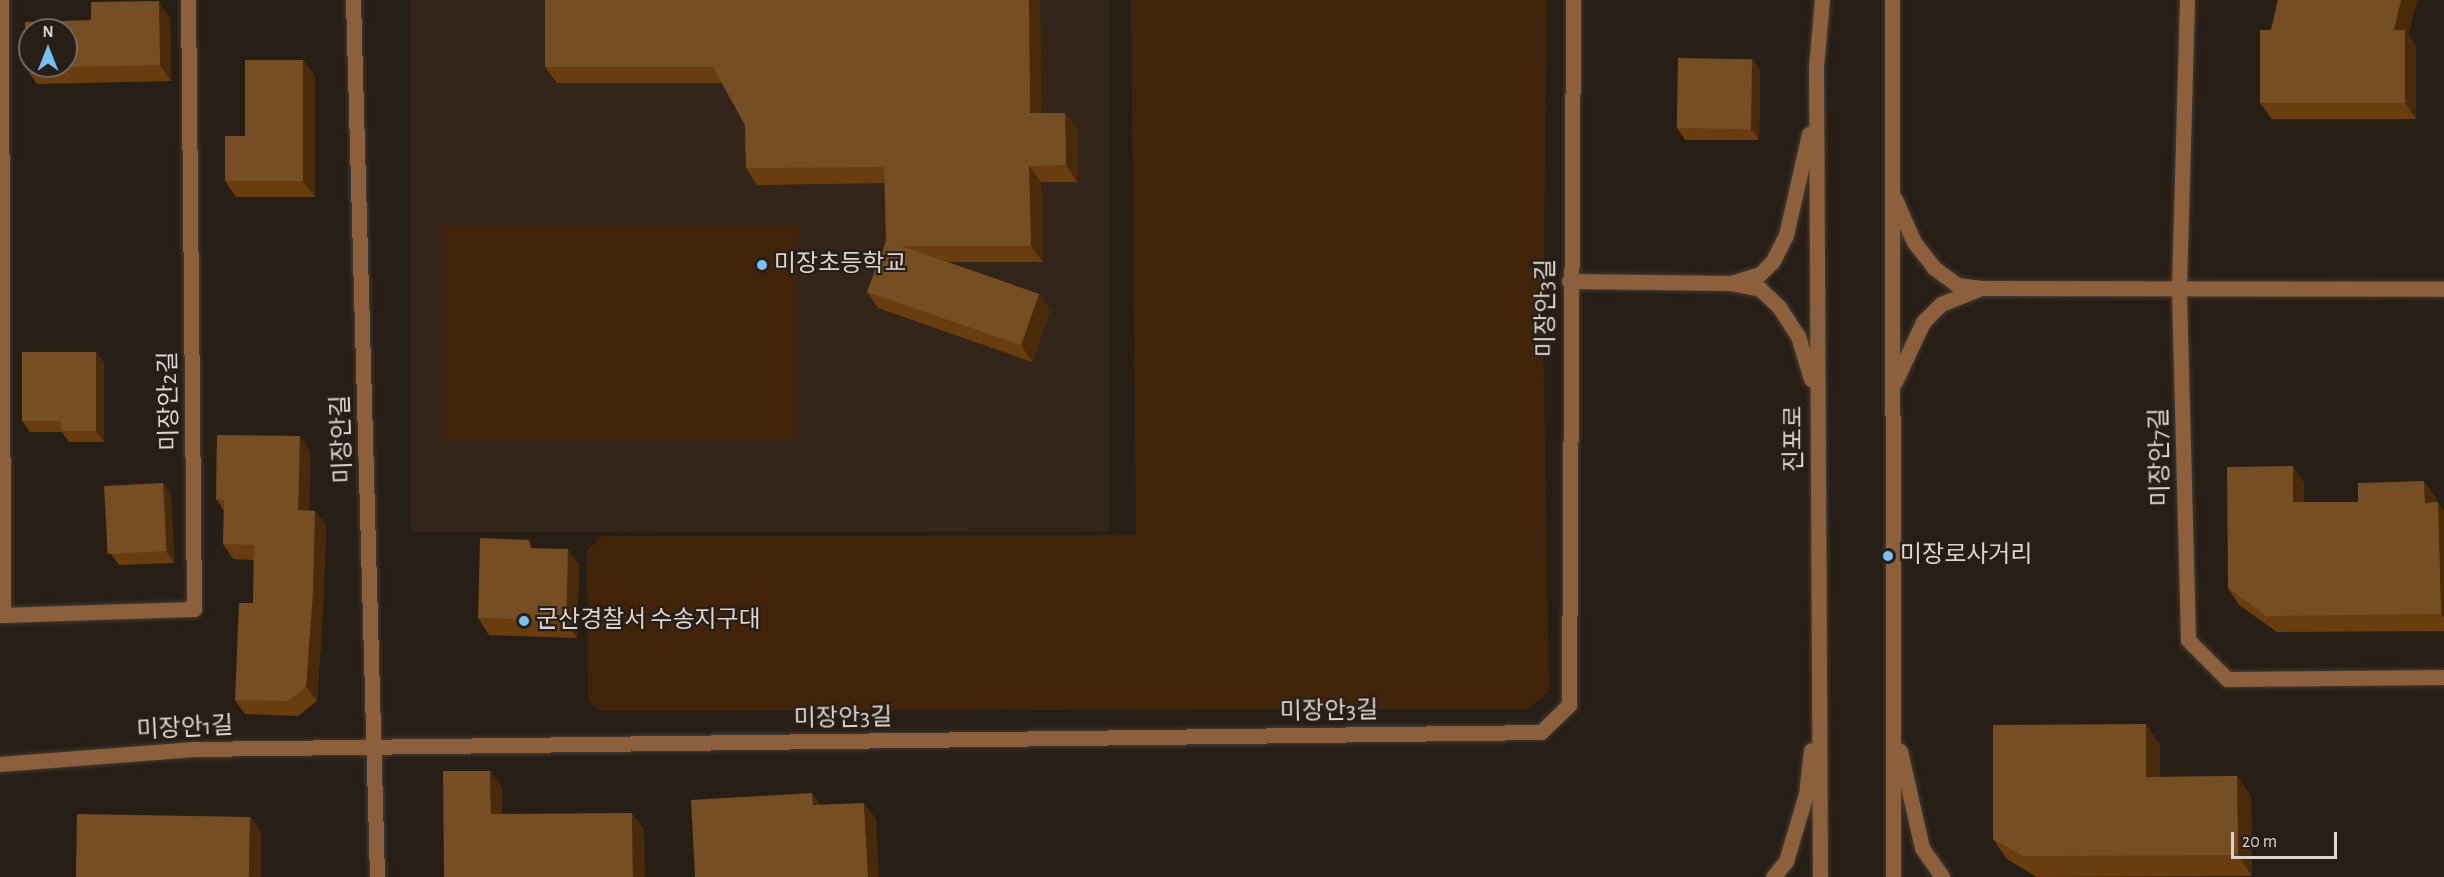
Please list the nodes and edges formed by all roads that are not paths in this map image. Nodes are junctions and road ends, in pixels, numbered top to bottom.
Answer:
1 (1, 0) edge
2 (188, 0) edge
3 (353, 0) edge
4 (1573, 0) edge
5 (1822, 0) edge
6 (1892, 0) edge
7 (2187, 0) edge
8 (1816, 95) junction
9 (1890, 179) junction
10 (1569, 281) junction
11 (1731, 282) junction
12 (1981, 288) junction
13 (2444, 289) edge
14 (2180, 292) junction
15 (1891, 393) junction
16 (1817, 396) junction
17 (2, 615) edge
18 (2444, 677) edge
19 (1819, 684) junction
20 (1892, 696) junction
21 (373, 749) junction
22 (0, 764) edge
23 (377, 877) edge
24 (1773, 877) edge
25 (1820, 877) edge
26 (1893, 877) edge
27 (1942, 877) edge

1 - 17 street, 미장안2길
2 - 17 street, 미장안2길
3 - 21 street, 미장안길
4 - 10 street, 미장안3길
5 - 8 street, 진포로
6 - 9 street
7 - 14 street, 미장안7길
8 - 11 street
8 - 16 street, 진포로
9 - 12 street
9 - 15 street
10 - 11 street
10 - 21 street, 미장안3길
11 - 16 street
12 - 14 street
12 - 15 street
13 - 14 street
14 - 18 street, 미장안7길
15 - 20 street
16 - 19 street, 진포로
19 - 24 street
19 - 25 street, 진포로
20 - 26 street
20 - 27 street
21 - 22 street, 미장안1길
21 - 23 street, 미장안길

